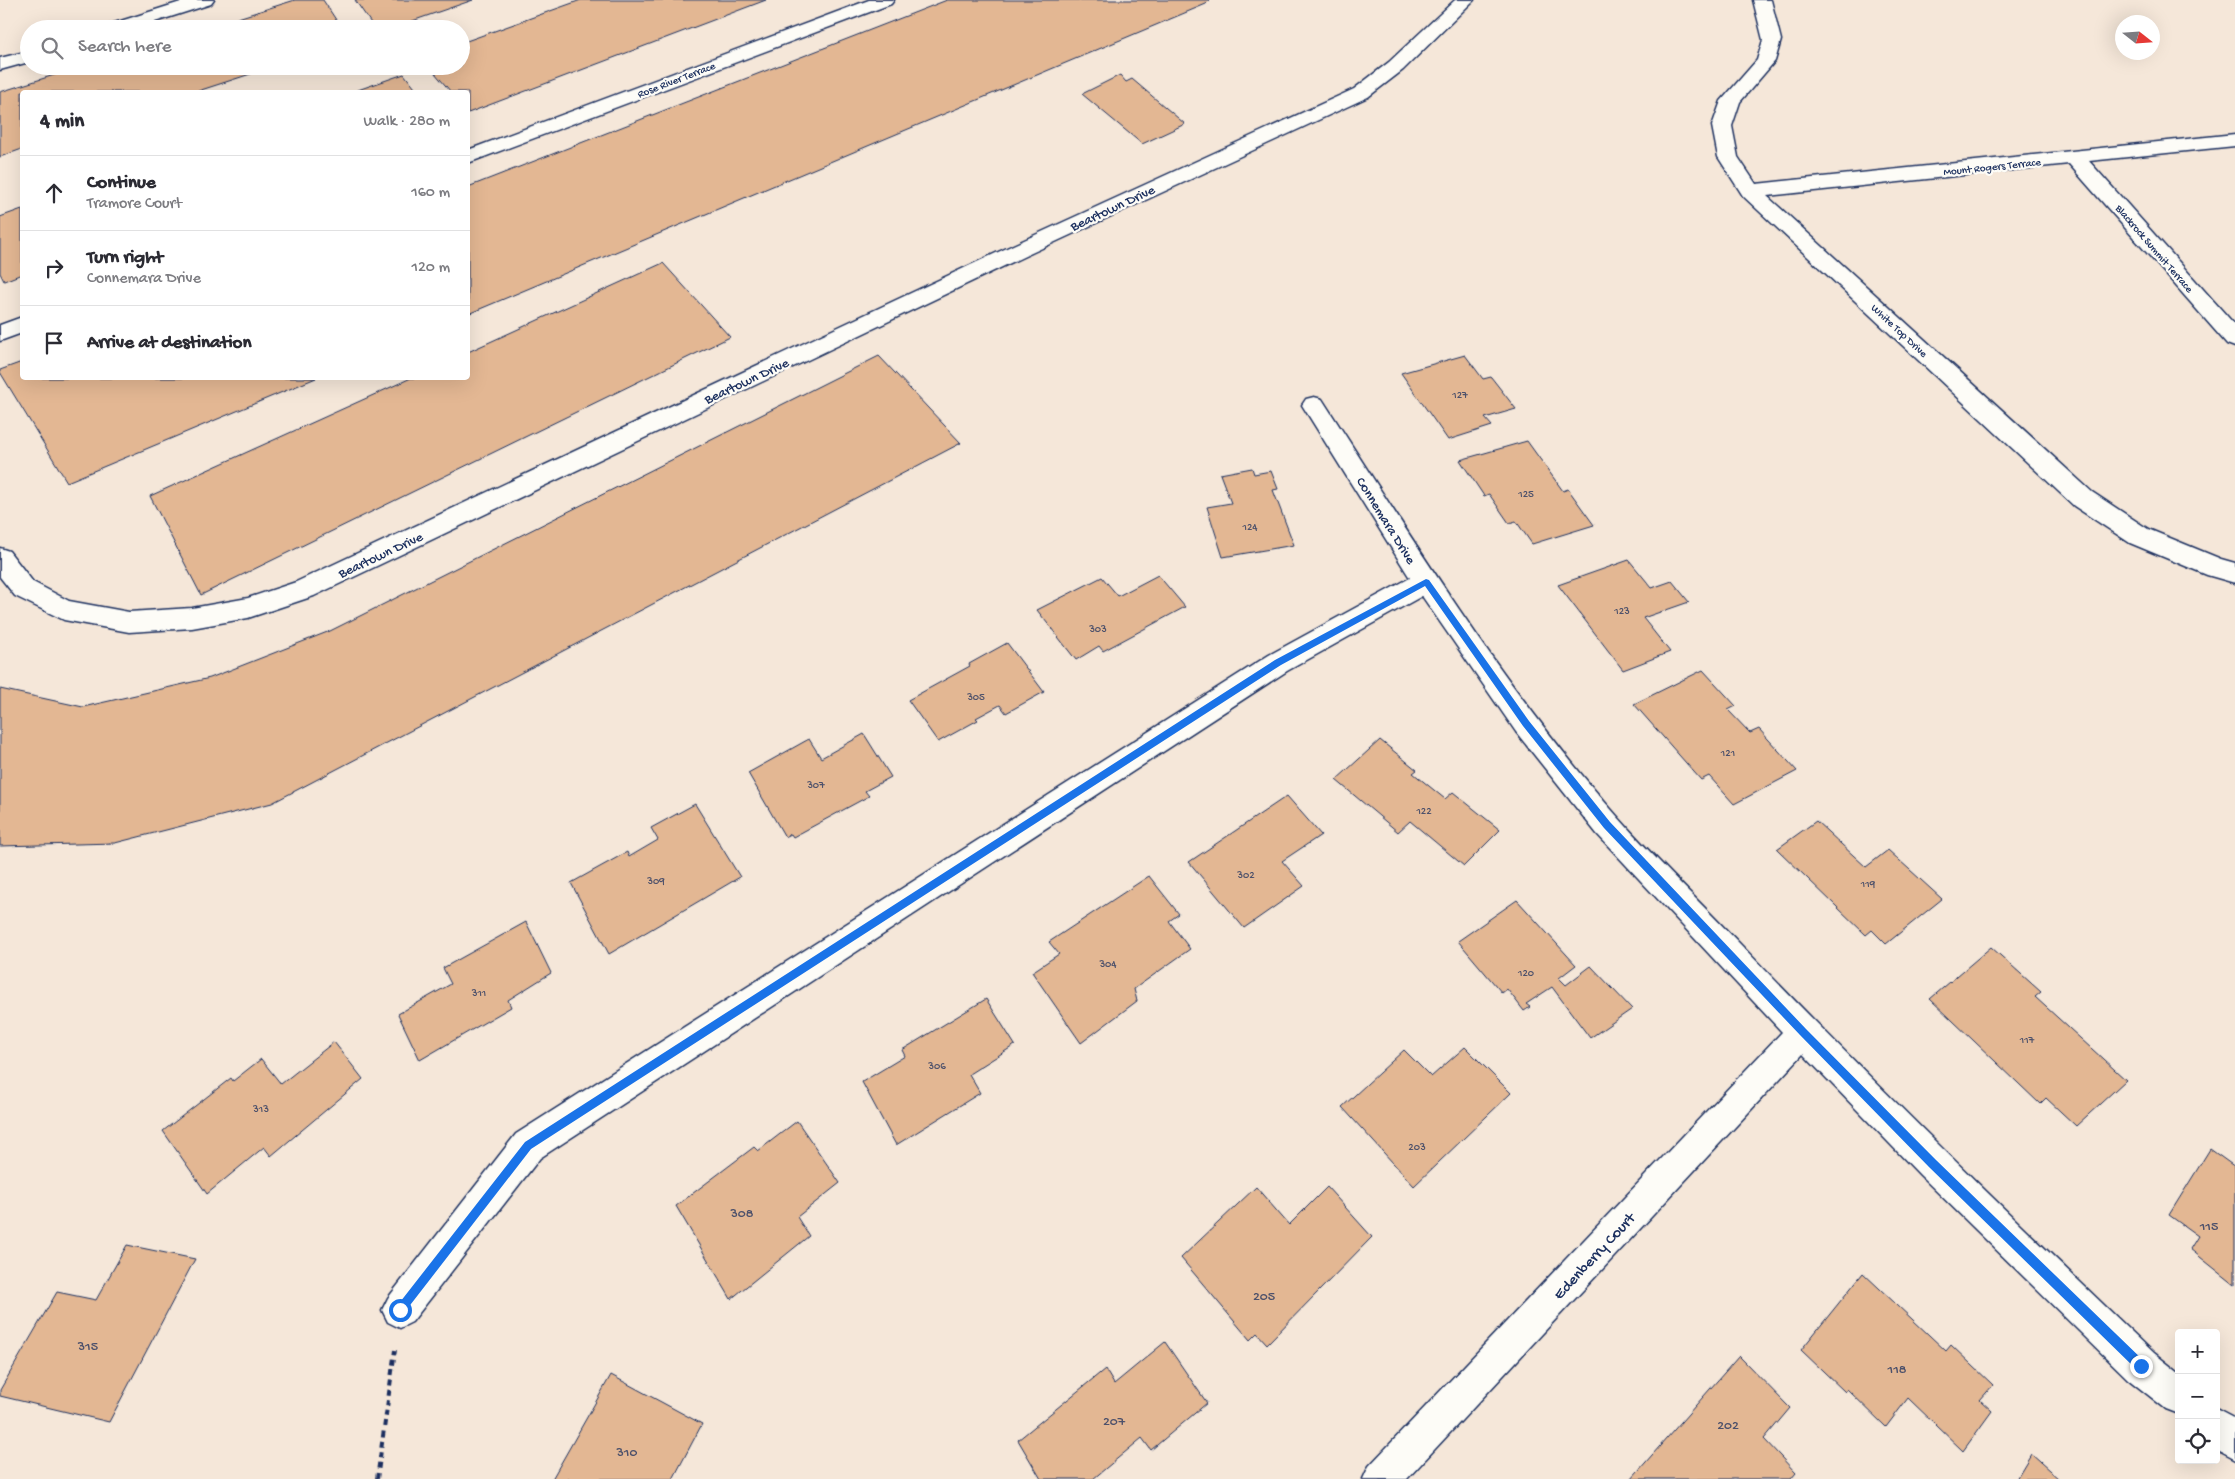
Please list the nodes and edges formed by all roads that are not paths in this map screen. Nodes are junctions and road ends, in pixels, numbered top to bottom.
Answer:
1 (203, 0) edge
2 (885, 0) edge
3 (1465, 0) edge
4 (1762, 0) edge
5 (142, 20) edge
6 (20, 58) edge
7 (0, 64) edge
8 (2235, 140) edge
9 (470, 156) edge
10 (2075, 158) junction
11 (1750, 191) junction
12 (20, 326) edge
13 (0, 333) edge
14 (2235, 339) edge
15 (1314, 405) dead end
16 (0, 558) edge
17 (2235, 573) edge
18 (1426, 582) junction
19 (1803, 1032) junction
20 (400, 1310) road end
21 (2175, 1393) edge
22 (2220, 1430) edge
23 (2235, 1442) edge
24 (1382, 1479) edge

1 - 5 street
2 - 9 street, Rose River Terrace
3 - 16 street, Beartown Drive
4 - 11 street, White Top Drive
6 - 7 street
8 - 10 street, Mount Rogers Terrace
10 - 11 street, Mount Rogers Terrace
10 - 14 street, Blackrock Summit Terrace
11 - 17 street, White Top Drive
12 - 13 street
15 - 18 street, Connemara Drive
18 - 19 street, Connemara Drive
18 - 20 street
19 - 21 street, Connemara Drive
19 - 24 street, Edenberry Court
22 - 23 street

